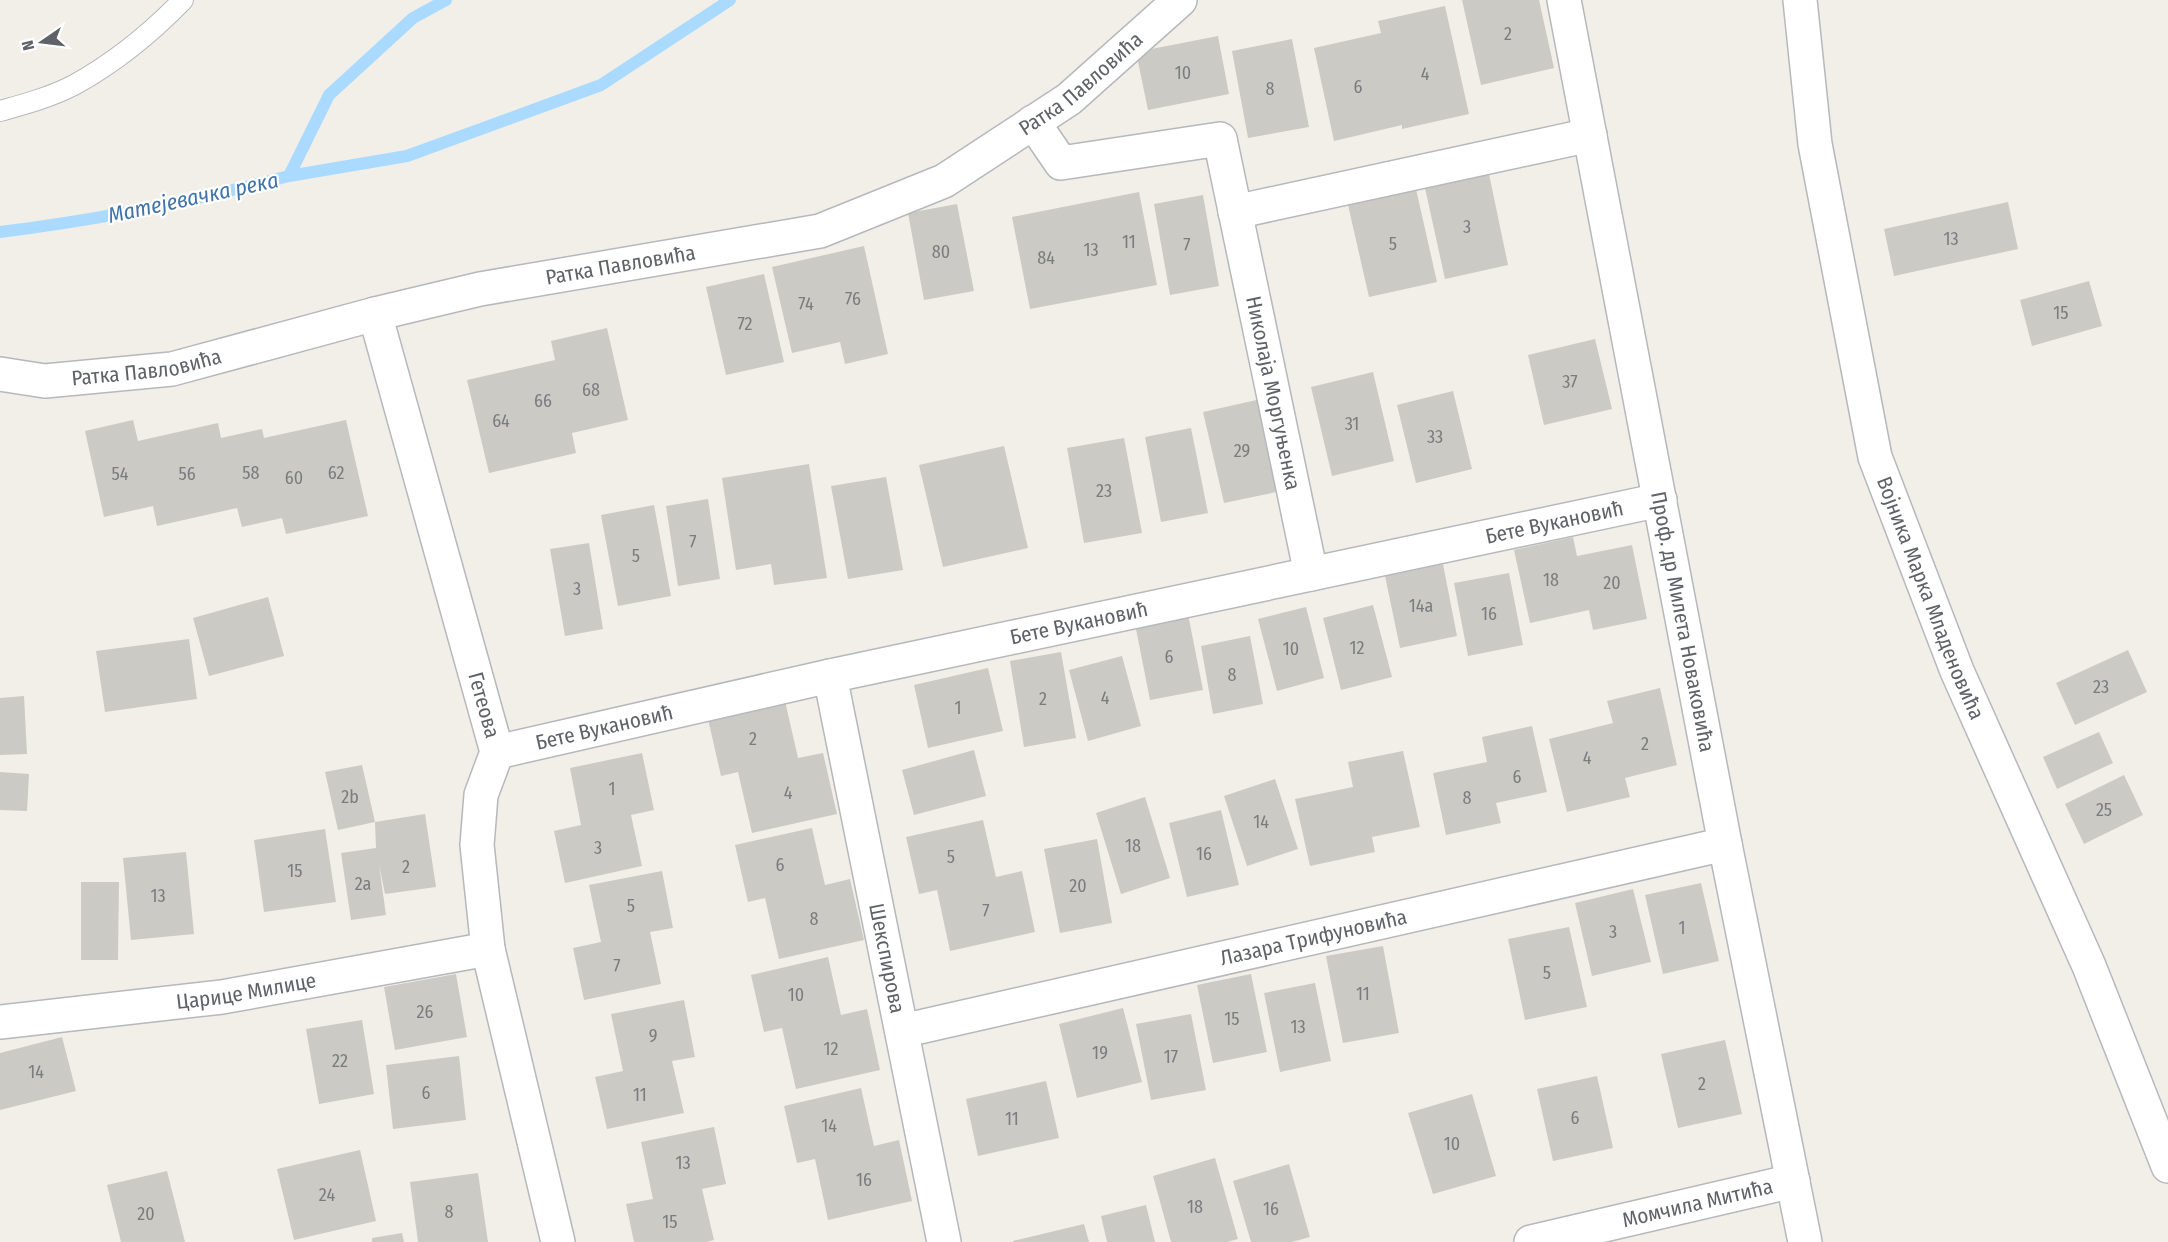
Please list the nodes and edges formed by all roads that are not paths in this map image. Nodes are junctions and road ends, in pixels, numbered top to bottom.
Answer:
1 (183, 0) edge
2 (1180, 0) edge
3 (1564, 0) edge
4 (1800, 0) edge
5 (0, 111) edge
6 (1033, 122) junction
7 (1590, 135) junction
8 (1235, 212) junction
9 (375, 314) junction
10 (0, 374) edge
11 (1660, 500) junction
12 (1311, 574) junction
13 (830, 675) junction
14 (497, 752) junction
15 (1725, 843) junction
16 (488, 949) junction
17 (0, 1022) edge
18 (902, 1031) junction
19 (2168, 1166) edge
20 (1793, 1181) junction
21 (558, 1242) edge
22 (944, 1242) edge
23 (1531, 1242) edge
24 (1805, 1242) edge

1 - 5 lane
2 - 6 street, Ратка Павловића
3 - 7 street, Проф. др Милета Новаковића
4 - 19 street, Војника Марка Младеновића
6 - 8 street, Николаја Моргуњенка
6 - 9 street, Ратка Павловића
7 - 8 street
7 - 11 street, Проф. др Милета Новаковића
8 - 12 street, Николаја Моргуњенка
9 - 10 street, Ратка Павловића
9 - 14 street, Гетеова
11 - 12 street, Бете Вукановић
11 - 15 street, Проф. др Милета Новаковића
12 - 13 street, Бете Вукановић
13 - 14 street, Бете Вукановић
13 - 18 street, Шекспирова
14 - 16 street, Гетеова
15 - 18 street, Лазара Трифуновића
15 - 20 street, Проф. др Милета Новаковића
16 - 17 street, Царице Милице
16 - 21 street, Гетеова
18 - 22 street, Шекспирова
20 - 23 street, Момчила Митића
20 - 24 street, Проф. др Милета Новаковића

